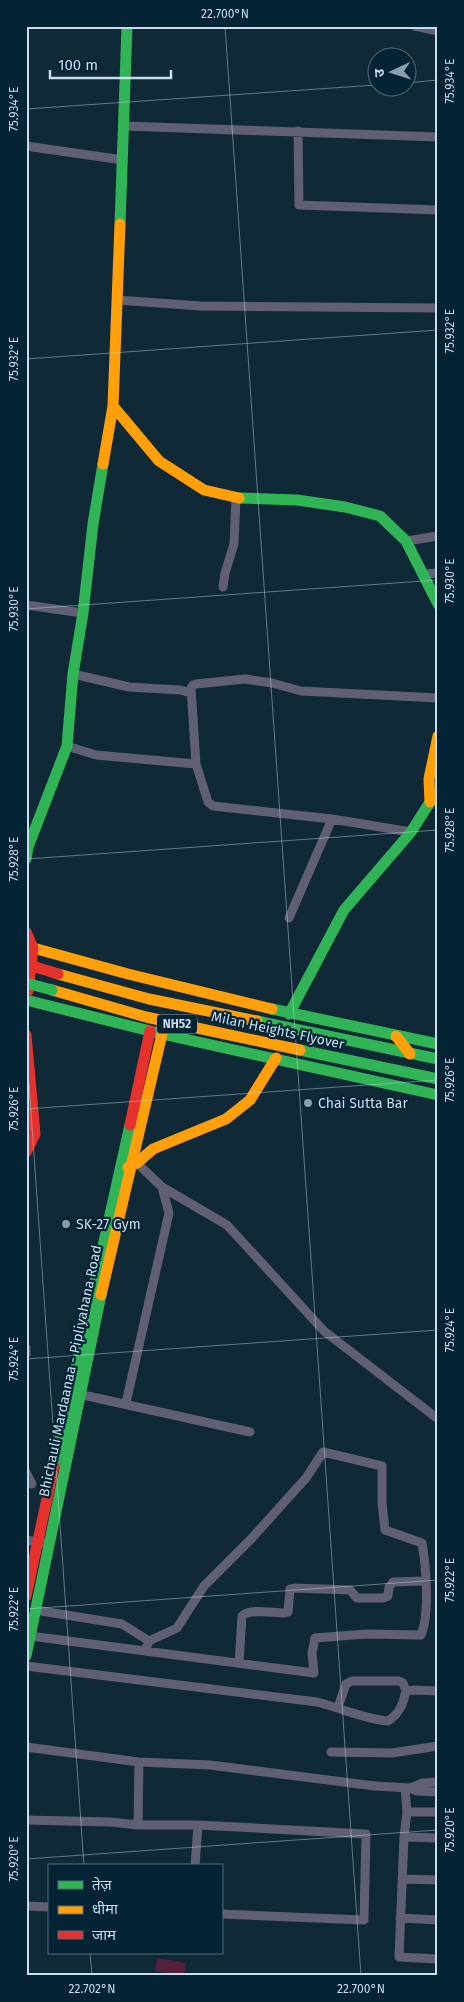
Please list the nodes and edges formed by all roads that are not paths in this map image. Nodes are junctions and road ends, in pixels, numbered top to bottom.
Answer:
1 (128, 26) edge
2 (416, 26) edge
3 (438, 31) edge
4 (124, 126) junction
5 (298, 132) junction
6 (438, 138) edge
7 (26, 146) edge
8 (123, 160) junction
9 (438, 210) edge
10 (117, 300) junction
11 (438, 308) edge
12 (113, 406) junction
13 (236, 498) junction
14 (438, 536) edge
15 (406, 540) junction
16 (438, 572) edge
17 (423, 574) junction
18 (223, 587) dead end
19 (438, 604) edge
20 (26, 605) edge
21 (83, 613) junction
22 (73, 674) junction
23 (191, 693) junction
24 (438, 698) edge
25 (438, 736) edge
26 (67, 746) junction
27 (196, 764) junction
28 (434, 799) edge
29 (332, 818) junction
30 (411, 832) junction
31 (26, 859) edge
32 (289, 918) dead end
33 (26, 932) edge
34 (30, 947) edge
35 (26, 964) edge
36 (26, 983) edge
37 (26, 994) edge
38 (26, 1000) edge
39 (289, 1014) junction
40 (150, 1031) junction
41 (162, 1034) junction
42 (26, 1035) edge
43 (396, 1036) junction
44 (438, 1044) edge
45 (410, 1054) junction
46 (276, 1058) junction
47 (438, 1059) edge
48 (399, 1071) junction
49 (438, 1079) edge
50 (395, 1085) junction
51 (438, 1095) edge
52 (26, 1152) edge
53 (129, 1166) junction
54 (162, 1186) junction
55 (26, 1348) edge
56 (26, 1354) edge
57 (75, 1393) junction
58 (126, 1403) junction
59 (438, 1419) edge
60 (250, 1432) dead end
61 (26, 1472) edge
62 (32, 1484) dead end
63 (38, 1542) edge
64 (424, 1582) junction
65 (26, 1596) edge
66 (35, 1610) junction
67 (30, 1636) junction
68 (149, 1641) junction
69 (145, 1651) junction
70 (26, 1656) edge
71 (239, 1663) junction
72 (26, 1666) edge
73 (406, 1691) junction
74 (438, 1691) edge
75 (338, 1707) junction
76 (438, 1746) edge
77 (26, 1747) edge
78 (331, 1752) dead end
79 (139, 1762) junction
80 (438, 1782) edge
81 (408, 1788) junction
82 (438, 1792) edge
83 (407, 1812) junction
84 (438, 1812) edge
85 (26, 1820) edge
86 (138, 1825) junction
87 (198, 1825) junction
88 (404, 1837) junction
89 (438, 1838) edge
90 (195, 1864) edge
91 (402, 1878) junction
92 (438, 1880) edge
93 (26, 1906) edge
94 (48, 1907) edge
95 (222, 1914) edge
96 (400, 1918) junction
97 (438, 1920) edge
98 (438, 1959) edge

1 - 4 main road
2 - 3 street
4 - 5 street
4 - 8 main road
5 - 6 street
5 - 9 street
7 - 8 street
8 - 10 main road
10 - 11 street
10 - 12 main road
12 - 13 main road
12 - 21 main road
13 - 15 main road
13 - 18 street
14 - 15 street
15 - 17 main road
16 - 17 street
17 - 19 main road
20 - 21 street
21 - 22 main road
22 - 23 street
22 - 26 main road
23 - 24 street
23 - 27 street
25 - 28 main road
26 - 27 street
26 - 31 main road
27 - 29 street
28 - 30 main road
29 - 30 street
29 - 32 street
30 - 39 main road
33 - 34 main road
34 - 37 main road
34 - 39 main road
35 - 45 main road, Milan Heights Flyover / NH52, bridge
36 - 48 main road, Milan Heights Flyover / NH52, bridge
38 - 40 main road
39 - 43 main road
40 - 41 main road
40 - 53 main road, Bhichauli Mardaanaa - Pipliyahana Road
41 - 46 main road
41 - 53 main road, Bhichauli Mardaanaa - Pipliyahana Road
42 - 52 main road
43 - 44 main road
43 - 45 main road
45 - 47 main road, NH52
46 - 50 main road
46 - 53 main road
48 - 49 main road, Milan Heights Flyover / NH52
48 - 50 main road
50 - 51 main road
53 - 54 street
53 - 57 main road, Bhichauli Mardaanaa - Pipliyahana Road
54 - 58 street
54 - 59 street
55 - 56 street
57 - 58 street
57 - 63 main road, Bhichauli Mardaanaa - Pipliyahana Road
58 - 60 street
61 - 62 street
63 - 65 main road, Bhichauli Mardaanaa - Pipliyahana Road
63 - 66 main road, Bhichauli Mardaanaa - Pipliyahana Road
64 - 68 street
64 - 71 street
64 - 71 street
66 - 67 main road, Bhichauli Mardaanaa - Pipliyahana Road
66 - 68 street
67 - 69 street
67 - 70 main road, Bhichauli Mardaanaa - Pipliyahana Road
68 - 69 street
69 - 71 street
72 - 75 street
73 - 74 street
73 - 75 street
73 - 75 street
76 - 78 street
77 - 79 street
79 - 81 street
79 - 86 street
80 - 81 street
81 - 82 street
81 - 83 street
83 - 84 street
83 - 88 street
85 - 86 street
86 - 87 street
87 - 90 street
87 - 95 street
88 - 89 street
88 - 91 street
91 - 92 street
91 - 96 street
93 - 94 street
96 - 97 street
96 - 98 street

